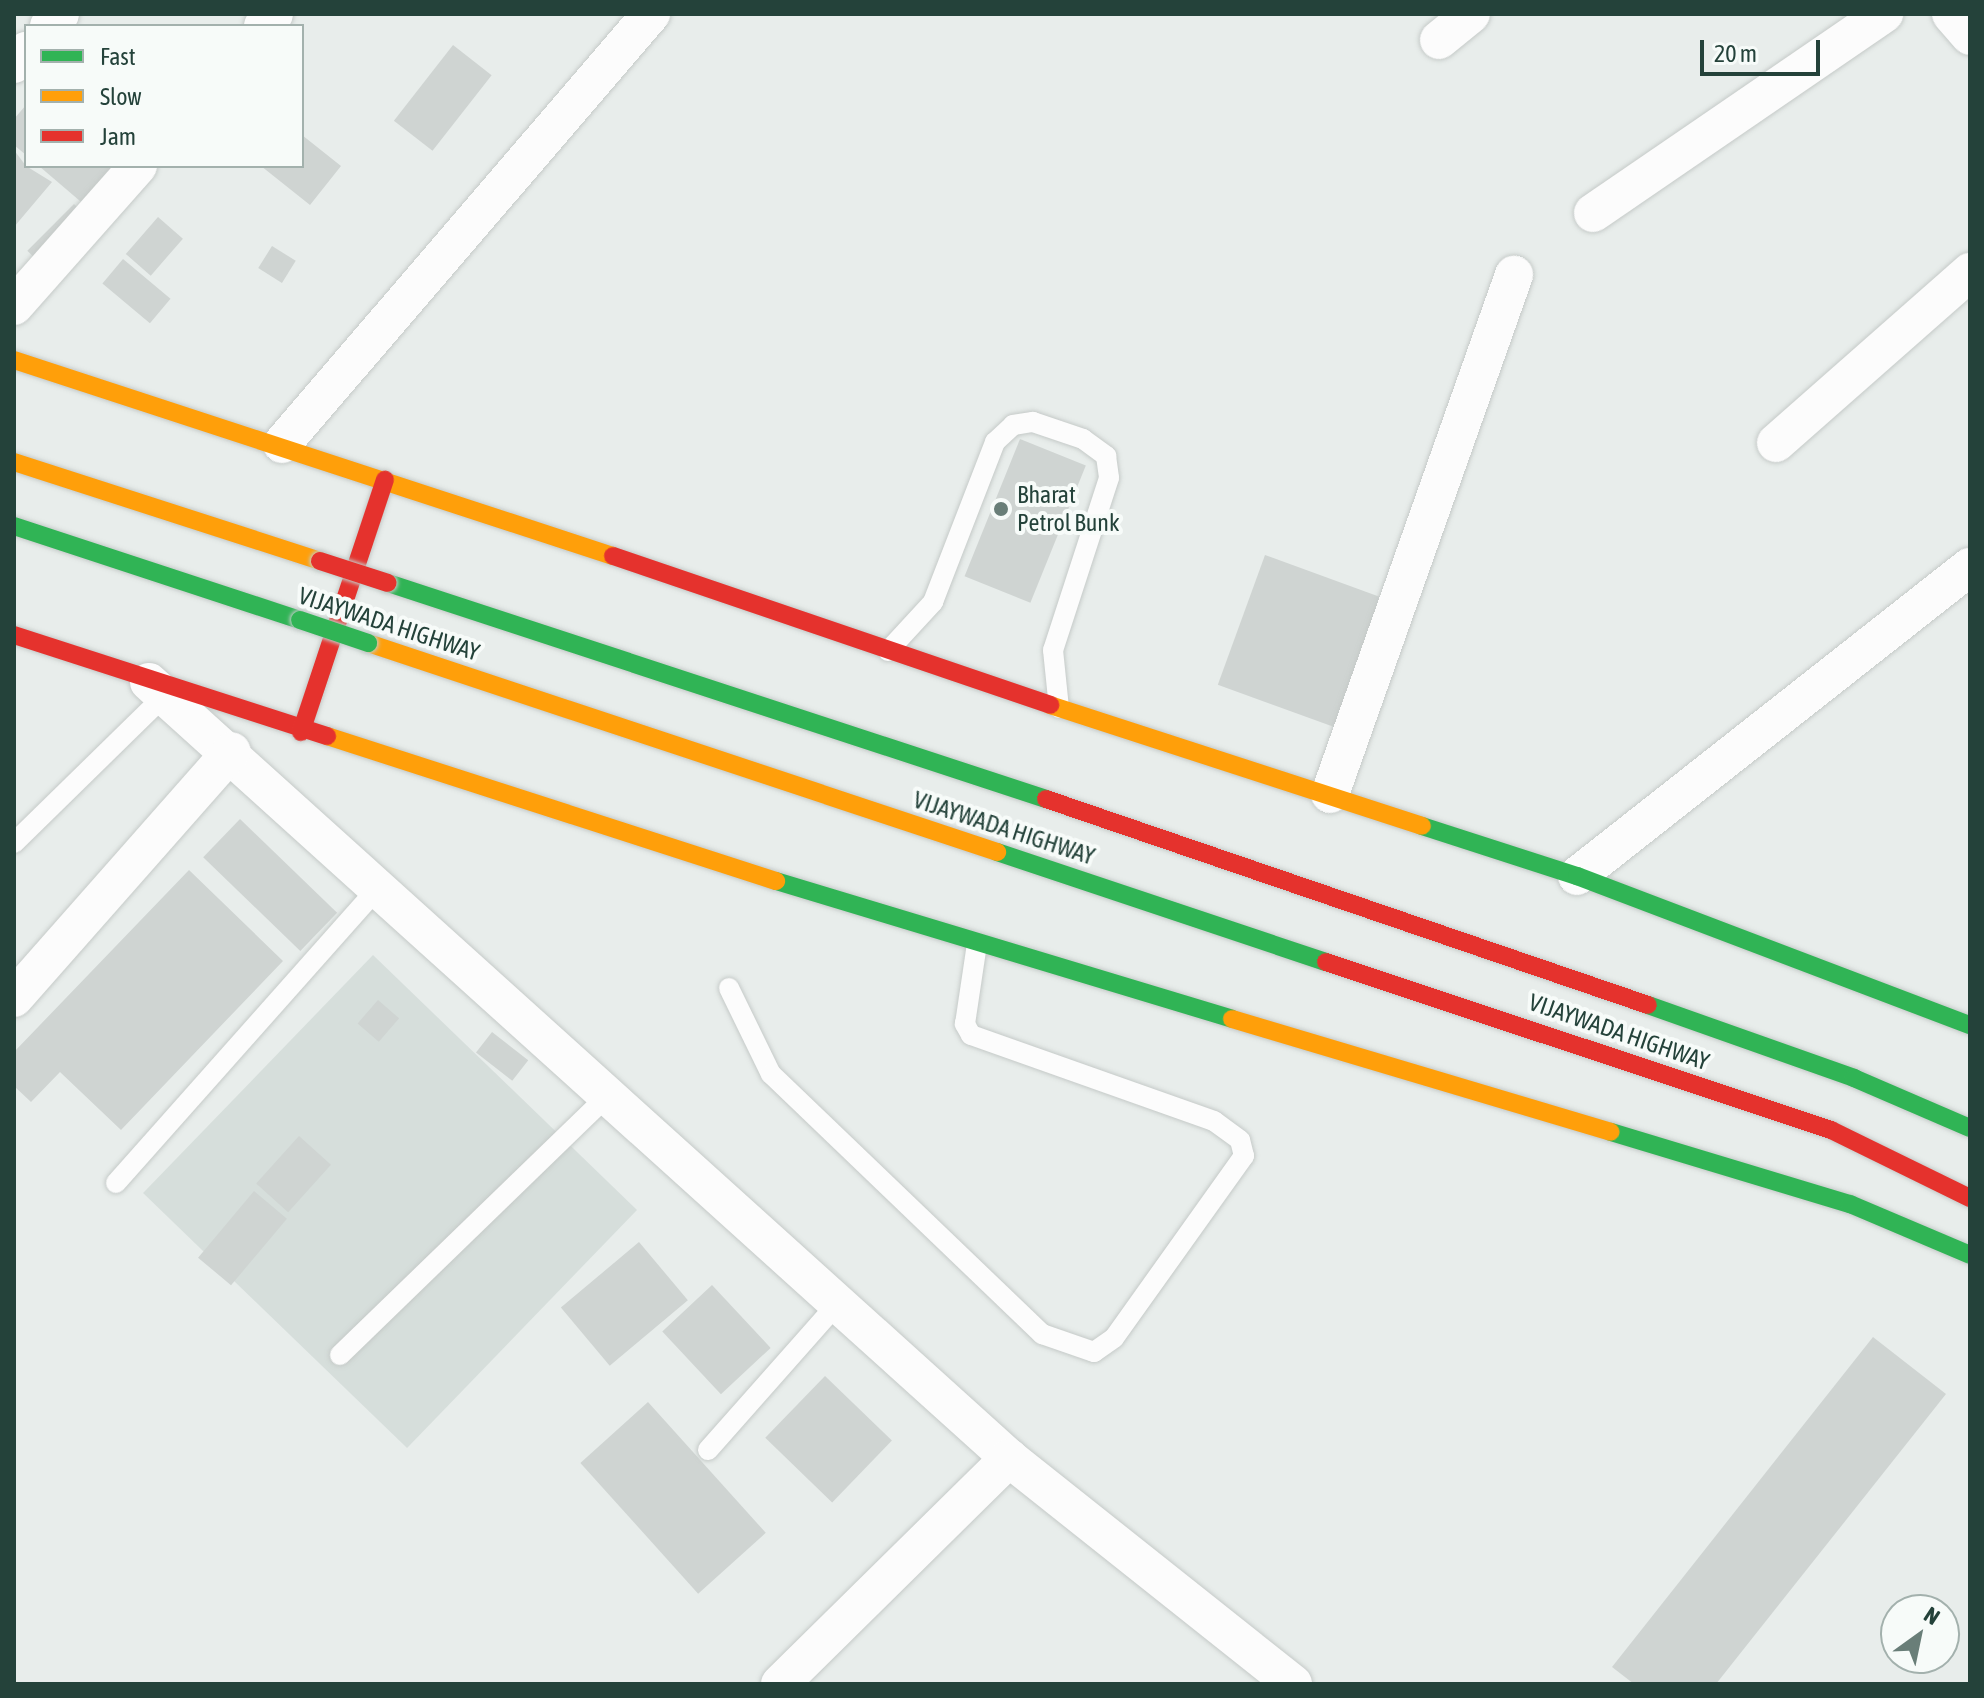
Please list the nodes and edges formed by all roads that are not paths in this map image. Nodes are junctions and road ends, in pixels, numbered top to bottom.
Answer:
1 (651, 14) edge
2 (1471, 14) edge
3 (1884, 14) edge
4 (1951, 14) edge
5 (1970, 36) edge
6 (1439, 40) dead end
7 (136, 168) edge
8 (1593, 213) dead end
9 (1970, 272) edge
10 (1514, 275) dead end
11 (14, 306) edge
12 (14, 360) edge
13 (1776, 443) dead end
14 (282, 444) junction
15 (14, 462) edge
16 (385, 480) junction
17 (14, 526) edge
18 (1970, 567) edge
19 (14, 635) edge
20 (888, 651) junction
21 (155, 687) junction
22 (1059, 708) junction
23 (301, 732) junction
24 (232, 751) junction
25 (1330, 794) junction
26 (14, 843) edge
27 (1577, 876) junction
28 (380, 886) junction
29 (977, 944) junction
30 (729, 988) dead end
31 (14, 998) edge
32 (1970, 1025) edge
33 (609, 1094) junction
34 (1970, 1128) edge
35 (116, 1183) dead end
36 (1970, 1198) edge
37 (1970, 1255) edge
38 (838, 1303) junction
39 (340, 1355) dead end
40 (708, 1450) dead end
41 (1009, 1458) junction
42 (780, 1684) edge
43 (1293, 1684) edge

1 - 14 street
2 - 6 street
3 - 8 street
4 - 5 street
7 - 11 street
9 - 13 street
10 - 25 street
12 - 14 main road
14 - 16 main road
15 - 34 main road, VIJAYWADA HIGHWAY, bridge
16 - 20 main road
16 - 23 main road
17 - 36 main road, VIJAYWADA HIGHWAY, bridge
18 - 27 street
19 - 21 main road
20 - 22 main road
20 - 22 lane
21 - 23 main road
21 - 24 street
21 - 26 lane
22 - 25 main road
23 - 29 main road
24 - 28 street
24 - 31 street
25 - 27 main road
27 - 32 main road
28 - 33 street
28 - 35 lane
29 - 30 lane
29 - 37 main road
33 - 38 street
33 - 39 lane
38 - 40 lane
38 - 41 street
41 - 42 street
41 - 43 street

